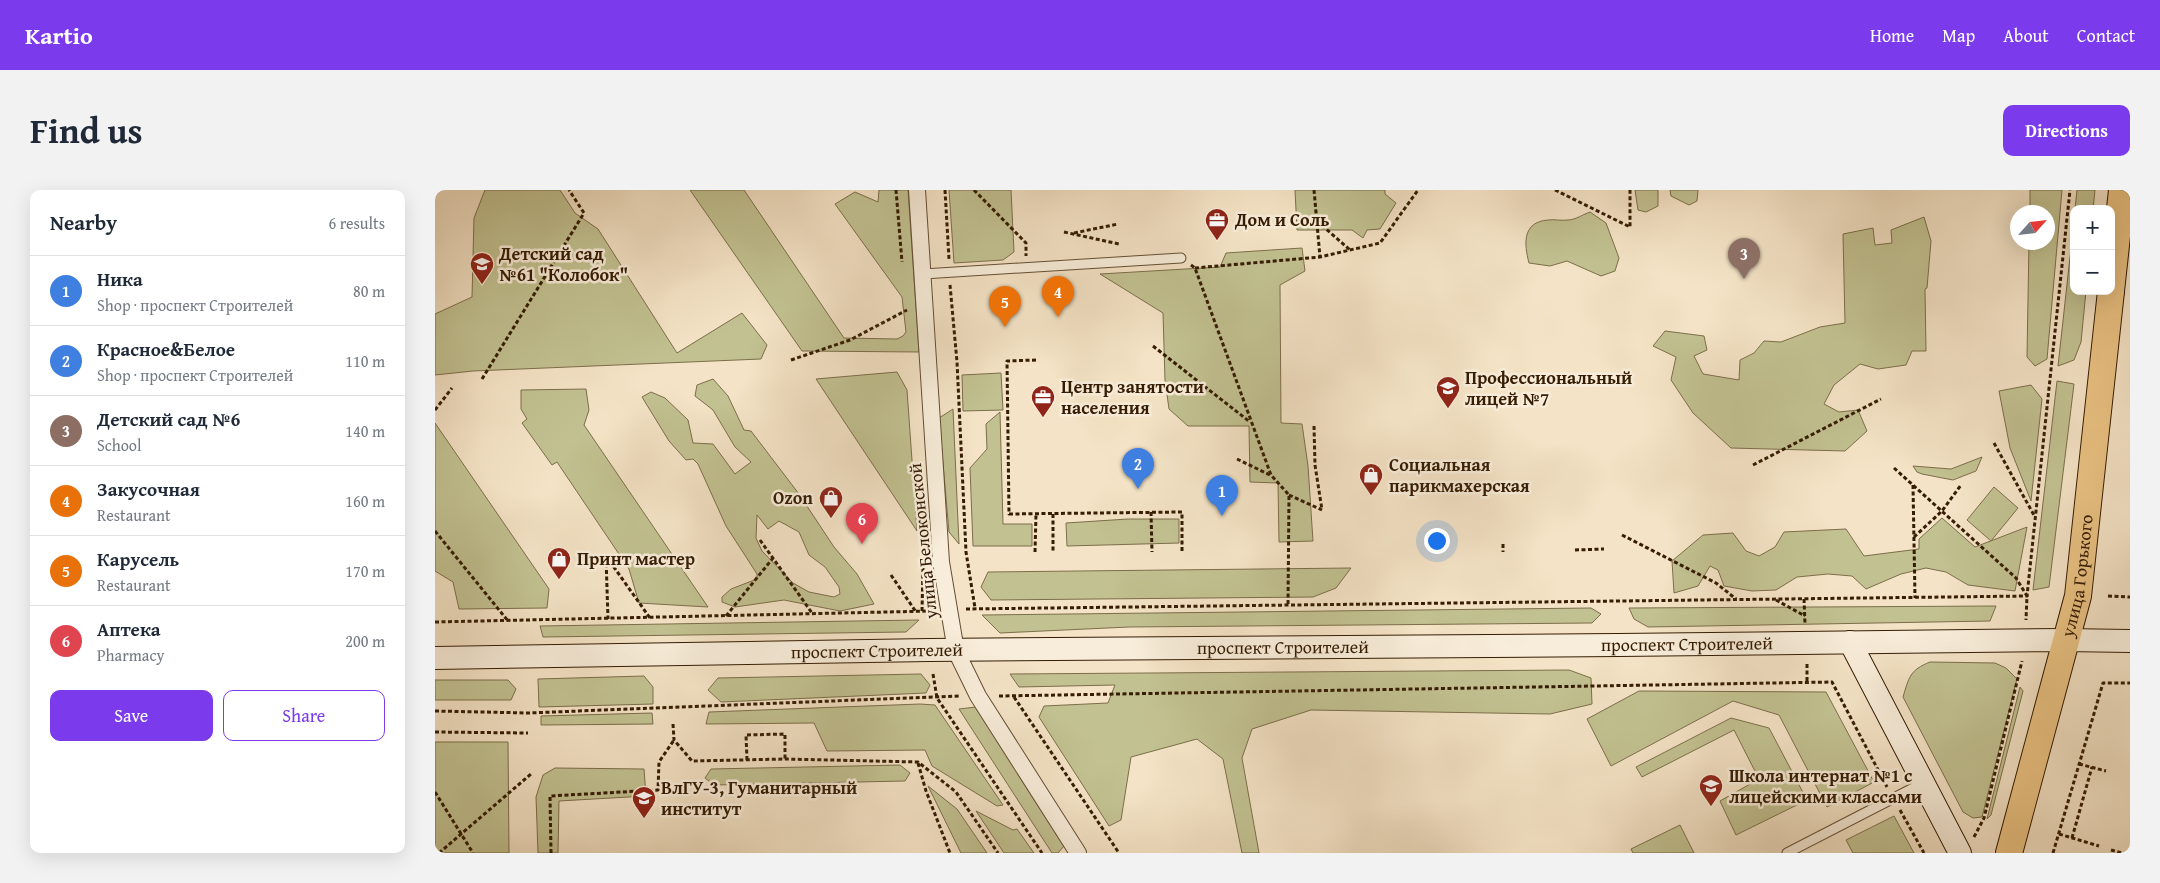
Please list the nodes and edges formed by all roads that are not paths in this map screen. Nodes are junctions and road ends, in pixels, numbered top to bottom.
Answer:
1 (917, 190) edge
2 (2123, 190) edge
3 (2115, 257) edge
4 (1181, 258) road end
5 (923, 274) junction
6 (2111, 295) edge
7 (2065, 640) junction
8 (2130, 641) edge
9 (1850, 642) junction
10 (956, 651) junction
11 (435, 658) edge
12 (1923, 783) junction
13 (1965, 849) edge
14 (1078, 853) edge
15 (1787, 853) edge
16 (2009, 853) edge

1 - 5 street, улица Белоконской
2 - 3 main road, улица Горького
4 - 5 lane
5 - 10 street, улица Белоконской
6 - 7 main road, улица Горького
7 - 8 main road, проспект Строителей
7 - 9 main road, проспект Строителей
7 - 16 main road, улица Горького
9 - 10 main road, проспект Строителей
9 - 12 main road
10 - 11 main road, проспект Строителей
10 - 14 street, улица Белоконской
12 - 13 main road
12 - 15 lane

